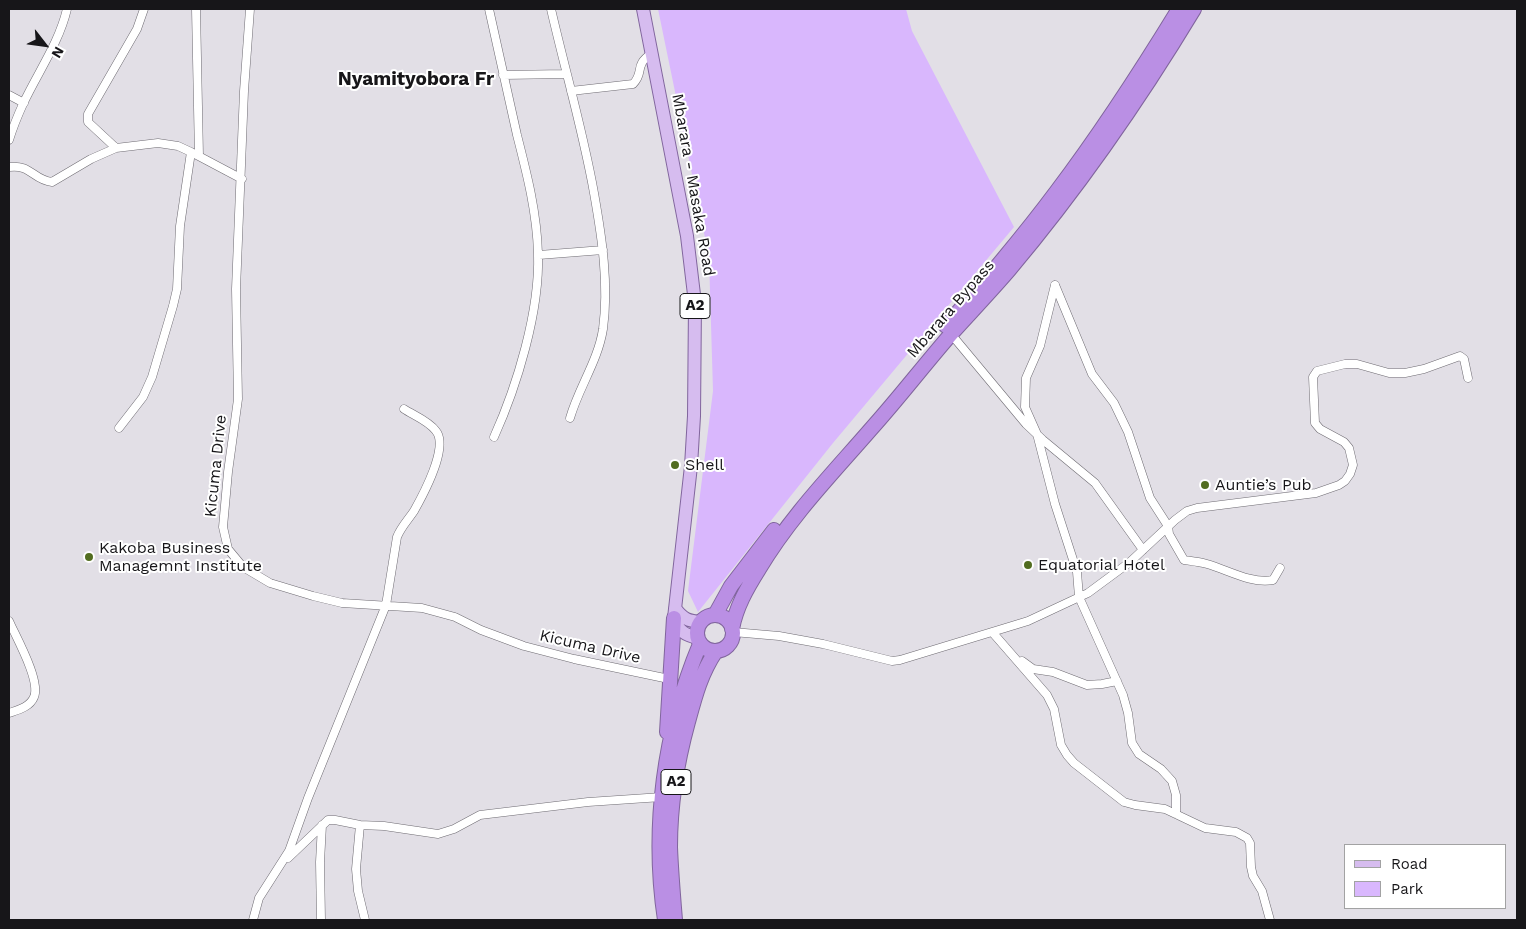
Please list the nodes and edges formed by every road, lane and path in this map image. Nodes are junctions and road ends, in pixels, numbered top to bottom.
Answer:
1 (67, 9) edge
2 (144, 9) edge
3 (196, 9) edge
4 (250, 9) edge
5 (489, 9) edge
6 (551, 9) edge
7 (643, 9) edge
8 (1179, 9) edge
9 (1194, 9) edge
10 (652, 53) junction
11 (566, 74) junction
12 (503, 75) junction
13 (571, 91) junction
14 (9, 95) edge
15 (24, 103) junction
16 (9, 140) edge
17 (116, 148) junction
18 (191, 152) junction
19 (199, 156) junction
20 (9, 167) edge
21 (242, 179) junction
22 (603, 250) junction
23 (538, 255) junction
24 (951, 334) junction
25 (1468, 378) dead end
26 (404, 409) dead end
27 (570, 418) dead end
28 (119, 428) dead end
29 (1037, 434) junction
30 (494, 437) dead end
31 (1168, 526) junction
32 (1143, 550) junction
33 (1280, 568) dead end
34 (1079, 597) junction
35 (386, 605) junction
36 (674, 613) junction
37 (715, 616) junction
38 (9, 621) edge
39 (702, 622) junction
40 (733, 630) junction
41 (993, 633) junction
42 (699, 641) junction
43 (716, 651) junction
44 (1013, 656) junction
45 (670, 679) junction
46 (1117, 681) junction
47 (673, 704) junction
48 (9, 713) edge
49 (662, 797) junction
50 (1176, 814) junction
51 (322, 825) junction
52 (360, 825) junction
53 (284, 861) junction
54 (253, 920) edge
55 (321, 920) edge
56 (365, 920) edge
57 (665, 920) edge
58 (675, 920) edge
59 (1270, 920) edge

1 - 15 street
2 - 17 street
3 - 19 street
4 - 21 street, Kicuma Drive
5 - 12 street
6 - 11 street
7 - 10 main road, Mbarara - Masaka Road / A2
8 - 37 highway, Mbarara Bypass
9 - 24 highway, Mbarara Bypass
10 - 13 street
10 - 36 main road, Mbarara - Masaka Road / A2
11 - 12 street
11 - 13 street
12 - 23 street
13 - 22 street
14 - 15 street
15 - 16 street
17 - 18 street
17 - 20 street
18 - 19 street
18 - 28 street
19 - 21 street
21 - 35 street, Kicuma Drive
22 - 23 street
22 - 27 street
23 - 30 street
24 - 29 street
24 - 40 highway, Mbarara Bypass
25 - 31 street
26 - 35 street
29 - 31 street
29 - 32 street
29 - 34 street
31 - 32 street
31 - 33 street
32 - 34 street
34 - 41 street
34 - 46 street
35 - 45 street, Kicuma Drive
35 - 53 street
36 - 39 main road
36 - 42 main road
36 - 45 highway, A2
37 - 39 highway
37 - 40 highway
38 - 48 street
39 - 42 highway, A2
40 - 41 street
40 - 43 highway, A2
41 - 44 street
42 - 43 highway
42 - 47 highway, A2
43 - 58 highway, A2
44 - 46 street
44 - 50 street
45 - 47 highway, A2
46 - 50 street
47 - 49 highway, A2
49 - 52 street
49 - 57 highway, A2
50 - 59 street
51 - 52 street
51 - 53 street
51 - 55 street
52 - 56 street
53 - 54 street

